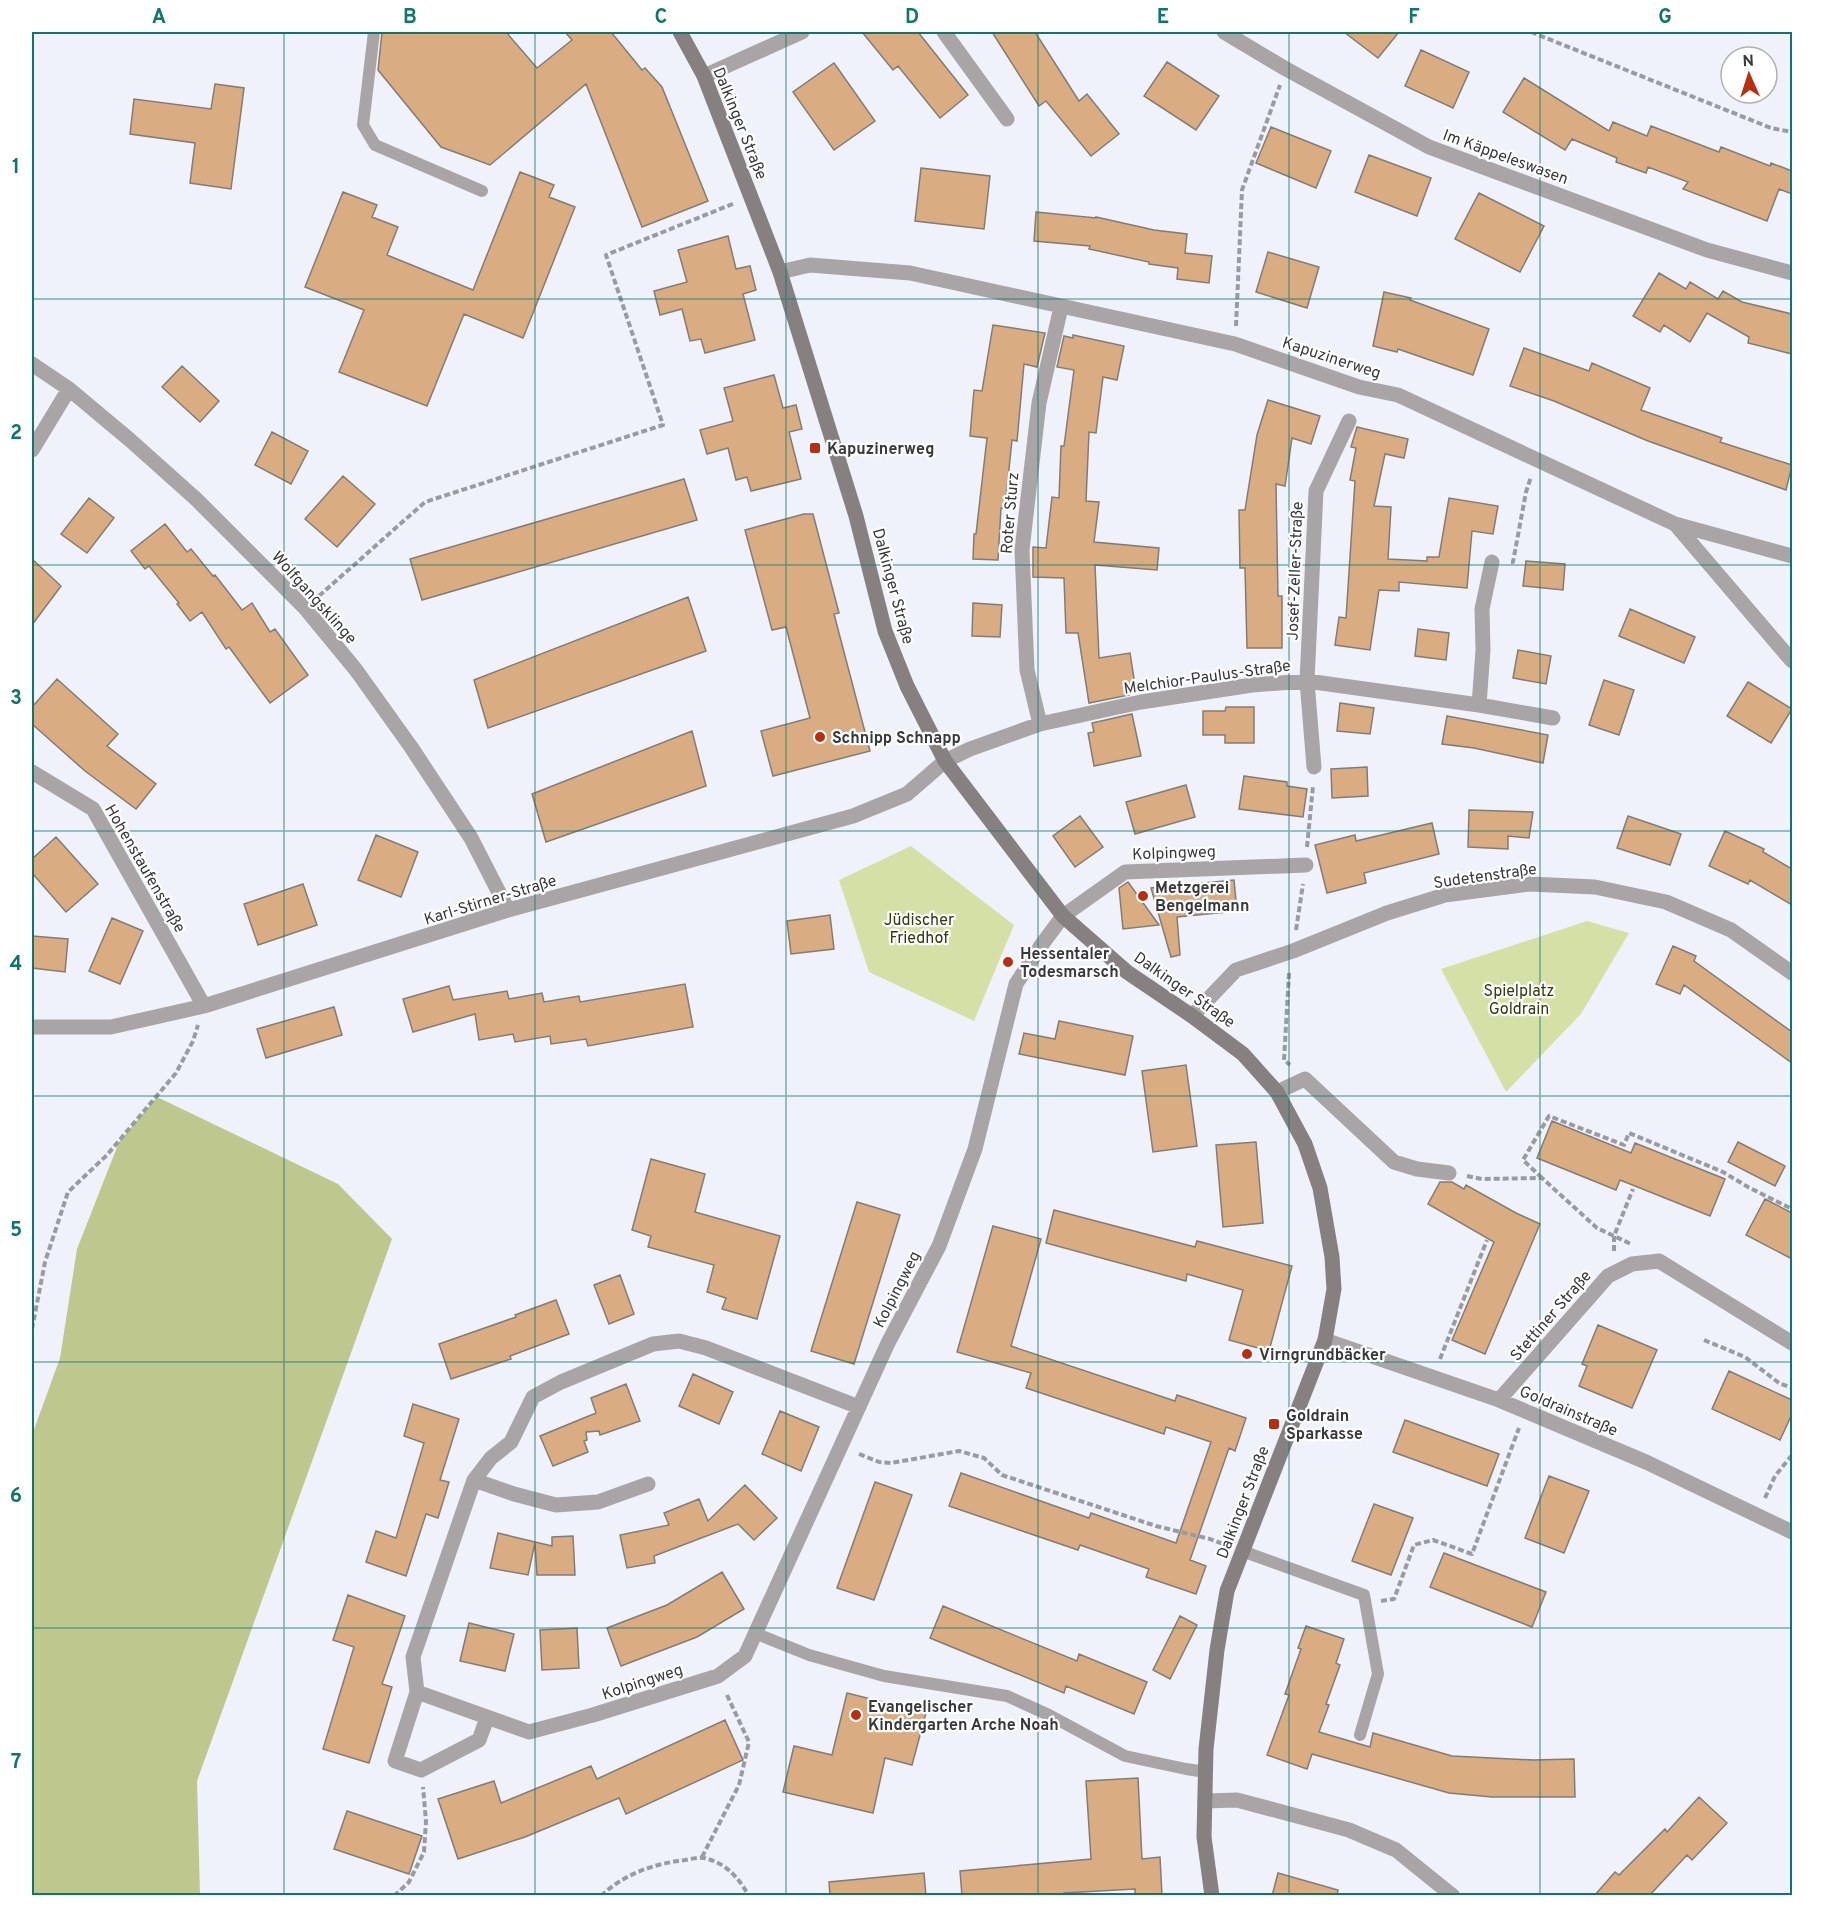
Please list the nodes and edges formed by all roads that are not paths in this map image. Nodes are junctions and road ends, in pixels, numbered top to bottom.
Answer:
1 (374, 32) edge
2 (680, 32) edge
3 (802, 32) edge
4 (944, 32) edge
5 (1224, 32) edge
6 (704, 76) junction
7 (1007, 119) dead end
8 (482, 191) dead end
9 (780, 272) junction
10 (1792, 273) edge
11 (1061, 307) junction
12 (32, 364) edge
13 (69, 389) junction
14 (1349, 421) dead end
15 (32, 450) edge
16 (1675, 524) junction
17 (1792, 556) edge
18 (1492, 562) road end
19 (1792, 661) edge
20 (1308, 681) junction
21 (1479, 705) junction
22 (1553, 718) dead end
23 (1040, 724) junction
24 (945, 761) junction
25 (1314, 767) dead end
26 (32, 772) edge
27 (1306, 865) dead end
28 (508, 910) junction
29 (1063, 916) junction
30 (1792, 973) edge
31 (204, 1006) junction
32 (1192, 1016) junction
33 (32, 1027) edge
34 (1277, 1092) junction
35 (1449, 1173) road end
36 (1325, 1340) junction
37 (1792, 1343) edge
38 (1499, 1400) junction
39 (859, 1407) junction
40 (474, 1480) junction
41 (648, 1484) dead end
42 (1792, 1532) edge
43 (1242, 1551) junction
44 (757, 1634) junction
45 (417, 1692) junction
46 (487, 1718) junction
47 (1360, 1735) dead end
48 (1206, 1772) junction
49 (1205, 1801) junction
50 (1212, 1896) edge
51 (1453, 1896) edge

1 - 8 lane
2 - 6 street, Dalkinger Straße
3 - 6 street
4 - 7 street
5 - 10 street, Im Käppeleswasen
6 - 9 street, Dalkinger Straße
9 - 11 street, Kapuzinerweg
9 - 24 street, Dalkinger Straße
11 - 16 street, Kapuzinerweg
11 - 23 street, Roter Sturz
12 - 13 street, Wolfgangsklinge
13 - 15 street
13 - 28 street, Wolfgangsklinge
14 - 20 street, Josef-Zeller-Straße
16 - 17 street
16 - 19 street, Kapuzinerweg
18 - 21 street
20 - 21 street, Melchior-Paulus-Straße
20 - 23 street, Melchior-Paulus-Straße
20 - 25 street, Josef-Zeller-Straße
21 - 22 street, Melchior-Paulus-Straße
23 - 24 street, Melchior-Paulus-Straße
24 - 28 street, Karl-Stirner-Straße
24 - 29 street, Dalkinger Straße
26 - 31 street, Hohenstaufenstraße
27 - 29 street, Kolpingweg
28 - 31 street, Karl-Stirner-Straße
29 - 32 street, Dalkinger Straße
29 - 39 street, Kolpingweg
30 - 32 street, Sudetenstraße
31 - 33 street, Karl-Stirner-Straße
32 - 34 street, Dalkinger Straße
34 - 35 street
34 - 36 street, Dalkinger Straße
36 - 38 street, Goldrainstraße
36 - 43 street, Dalkinger Straße
37 - 38 street, Stettiner Straße
38 - 42 street, Goldrainstraße
39 - 40 street
39 - 44 street, Kolpingweg
40 - 41 street
40 - 45 street
43 - 47 lane
43 - 48 street, Dalkinger Straße
44 - 46 street, Kolpingweg
44 - 48 lane
45 - 46 street, Kolpingweg
45 - 46 street
48 - 49 street, Dalkinger Straße
49 - 50 street, Dalkinger Straße
49 - 51 street

